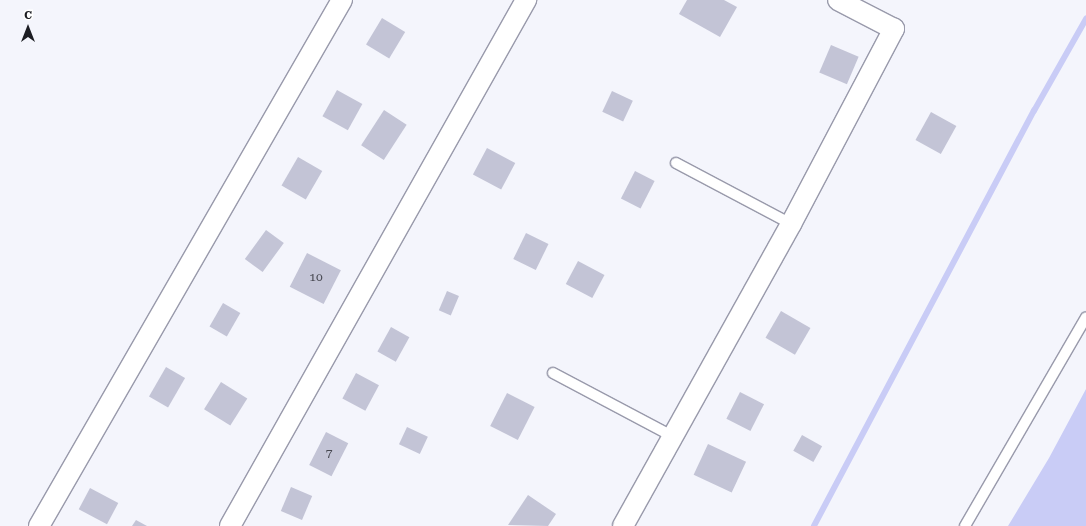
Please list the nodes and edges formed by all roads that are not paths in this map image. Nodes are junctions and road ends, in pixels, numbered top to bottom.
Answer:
1 (342, 0) edge
2 (526, 0) edge
3 (838, 0) edge
4 (676, 163) dead end
5 (791, 224) junction
6 (1086, 317) edge
7 (553, 373) dead end
8 (672, 436) junction
9 (39, 526) edge
10 (230, 526) edge
11 (623, 526) edge
12 (965, 526) edge

1 - 9 street
2 - 10 street
3 - 5 street
4 - 5 lane
5 - 8 street
6 - 12 lane
7 - 8 lane
8 - 11 street

